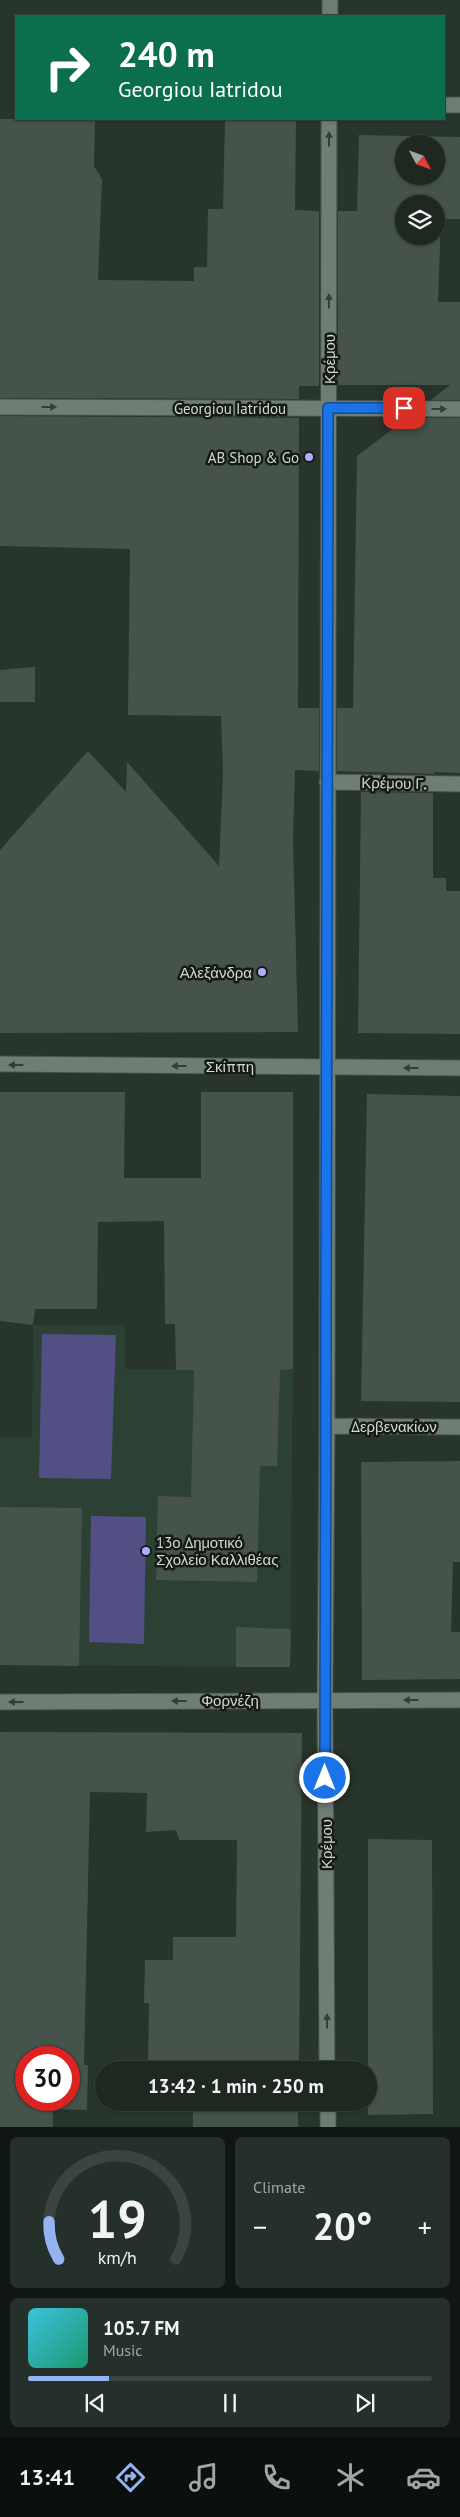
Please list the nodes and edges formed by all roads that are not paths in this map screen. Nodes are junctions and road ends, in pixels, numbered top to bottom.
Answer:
1 (330, 0) edge
2 (330, 15) edge
3 (445, 105) edge
4 (460, 105) edge
5 (329, 120) edge
6 (0, 407) edge
7 (328, 408) junction
8 (460, 409) edge
9 (327, 782) junction
10 (460, 784) edge
11 (0, 1064) edge
12 (328, 1067) junction
13 (460, 1068) edge
14 (327, 1426) junction
15 (460, 1426) edge
16 (325, 1700) junction
17 (460, 1700) edge
18 (0, 1702) edge
19 (327, 2061) edge
20 (328, 2111) edge
21 (328, 2127) edge

1 - 2 street
3 - 4 street
7 -> 5 street, Κρέμου
6 -> 7 street, Georgiou Iatridou
7 -> 8 street, Georgiou Iatridou
7 - 9 street, Κρέμου
9 - 10 street, Κρέμου Γ.
9 - 12 street, Κρέμου
12 -> 11 street, Σκίππη
13 -> 12 street, Σκίππη
12 - 14 street, Κρέμου
14 - 15 street, Δερβενακίων
14 - 16 street, Κρέμου
17 -> 16 street, Φορνέζη
16 -> 18 street, Φορνέζη
19 -> 16 street, Κρέμου
20 - 21 street

